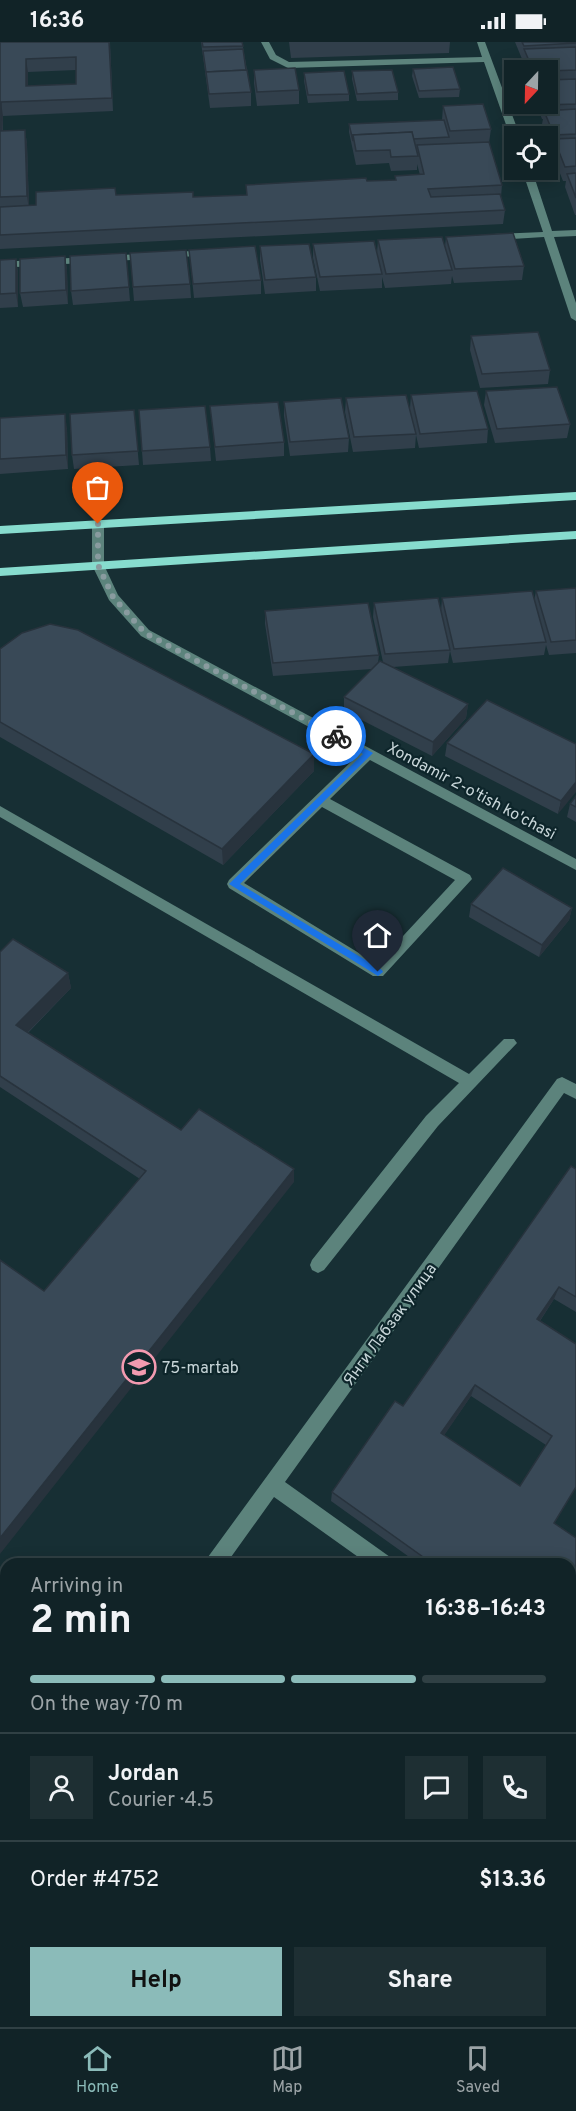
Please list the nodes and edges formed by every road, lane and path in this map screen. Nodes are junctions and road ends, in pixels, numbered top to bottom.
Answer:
1 (265, 42) edge
2 (481, 42) edge
3 (487, 59) junction
4 (511, 126) edge
5 (531, 180) edge
6 (576, 233) edge
7 (551, 234) junction
8 (479, 238) edge
9 (216, 253) edge
10 (0, 265) edge
11 (576, 318) edge
12 (576, 496) edge
13 (98, 524) junction
14 (0, 530) edge
15 (576, 535) edge
16 (98, 565) junction
17 (0, 572) edge
18 (369, 753) junction
19 (321, 800) junction
20 (0, 811) edge
21 (576, 865) edge
22 (509, 1043) dead end
23 (470, 1082) junction
24 (569, 1088) edge
25 (318, 1265) dead end
26 (273, 1485) junction
27 (219, 1558) edge
28 (375, 1558) edge

1 - 3 street
2 - 3 street
3 - 4 street
5 - 7 street
6 - 7 street
7 - 8 street
7 - 11 street
9 - 10 street
12 - 13 main road
13 - 14 main road
13 - 16 street, Xondamir 2-o'tish ko'chasi
15 - 16 main road
16 - 17 main road
16 - 18 street, Xondamir 2-o'tish ko'chasi
18 - 19 street
18 - 21 street, Xondamir 2-o'tish ko'chasi
19 - 19 street
20 - 23 street
22 - 23 street
23 - 25 street
24 - 26 street, Янги Лабзак улица
26 - 27 street, Янги Лабзак улица
26 - 28 street

